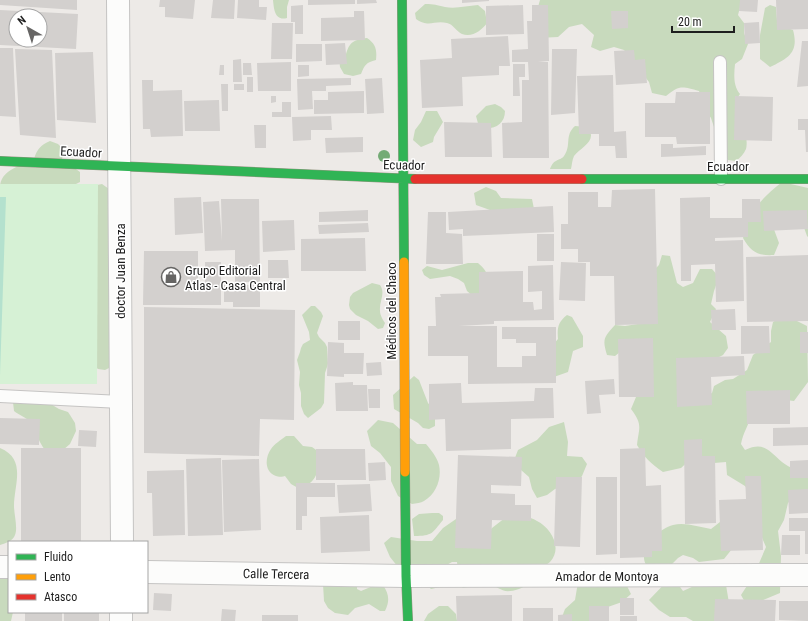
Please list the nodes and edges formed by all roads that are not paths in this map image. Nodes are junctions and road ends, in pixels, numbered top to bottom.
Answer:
1 (118, 0) edge
2 (402, 0) edge
3 (720, 62) dead end
4 (0, 161) edge
5 (119, 167) junction
6 (808, 178) edge
7 (403, 179) junction
8 (721, 179) junction
9 (0, 396) edge
10 (121, 402) junction
11 (122, 541) edge
12 (148, 572) edge
13 (808, 575) edge
14 (406, 576) junction
15 (408, 621) edge

1 - 5 street, doctor Juan Benza
2 - 7 street, Médicos del Chaco
3 - 8 lane
4 - 5 street, Ecuador
5 - 7 street, Ecuador
5 - 10 street, doctor Juan Benza
6 - 8 street, Ecuador
7 - 8 street, Ecuador
7 - 14 street, Médicos del Chaco
9 - 10 lane
10 - 11 street, doctor Juan Benza
12 - 14 street, Calle Tercera
13 - 14 street, Amador de Montoya
14 - 15 street, Médicos del Chaco

